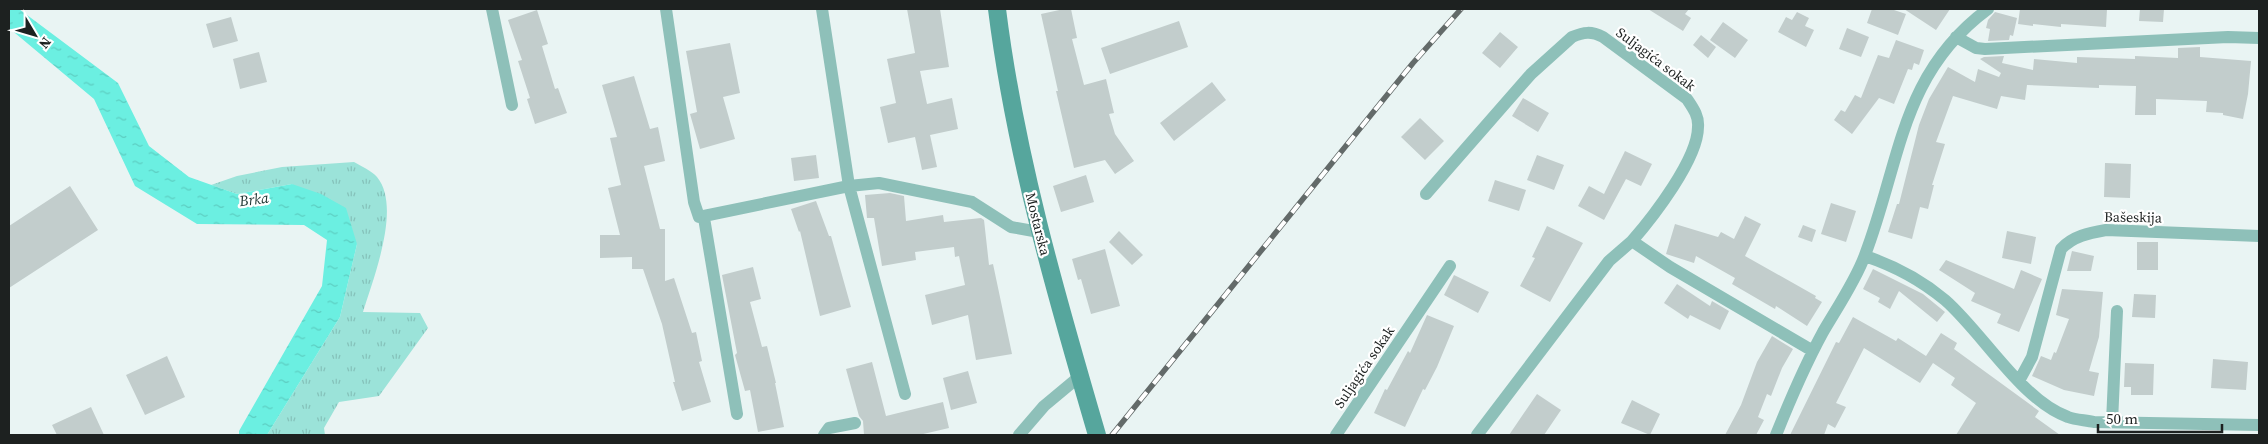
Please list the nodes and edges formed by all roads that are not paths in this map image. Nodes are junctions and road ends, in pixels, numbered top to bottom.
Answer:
1 (492, 9) edge
2 (666, 9) edge
3 (822, 9) edge
4 (997, 9) edge
5 (1988, 9) edge
6 (1956, 37) junction
7 (2259, 38) edge
8 (512, 105) dead end
9 (849, 186) junction
10 (1426, 194) dead end
11 (704, 218) junction
12 (1039, 232) junction
13 (2259, 236) edge
14 (1632, 240) junction
15 (1865, 256) junction
16 (1450, 266) dead end
17 (2117, 310) dead end
18 (1813, 351) junction
19 (1080, 376) junction
20 (2019, 381) junction
21 (905, 394) dead end
22 (737, 414) dead end
23 (2112, 422) junction
24 (855, 423) dead end
25 (2259, 425) edge
26 (824, 435) edge
27 (1020, 435) edge
28 (1097, 435) edge
29 (1336, 435) edge
30 (1477, 435) edge
31 (1776, 435) edge

1 - 8 street
2 - 11 street
3 - 9 street
4 - 12 main road, Mostarska
5 - 6 street
6 - 7 street
6 - 15 street
9 - 11 street
9 - 12 street
9 - 21 street
10 - 14 street, Suljagića sokak
11 - 22 street
12 - 19 main road, Mostarska
13 - 20 street, Bašeskija
14 - 18 street
14 - 30 street, Suljagića sokak
15 - 18 street
15 - 20 street
16 - 29 street, Suljagića sokak
17 - 23 street
18 - 31 street
19 - 27 street
19 - 28 main road, Mostarska
20 - 23 street
23 - 25 street
24 - 26 street

